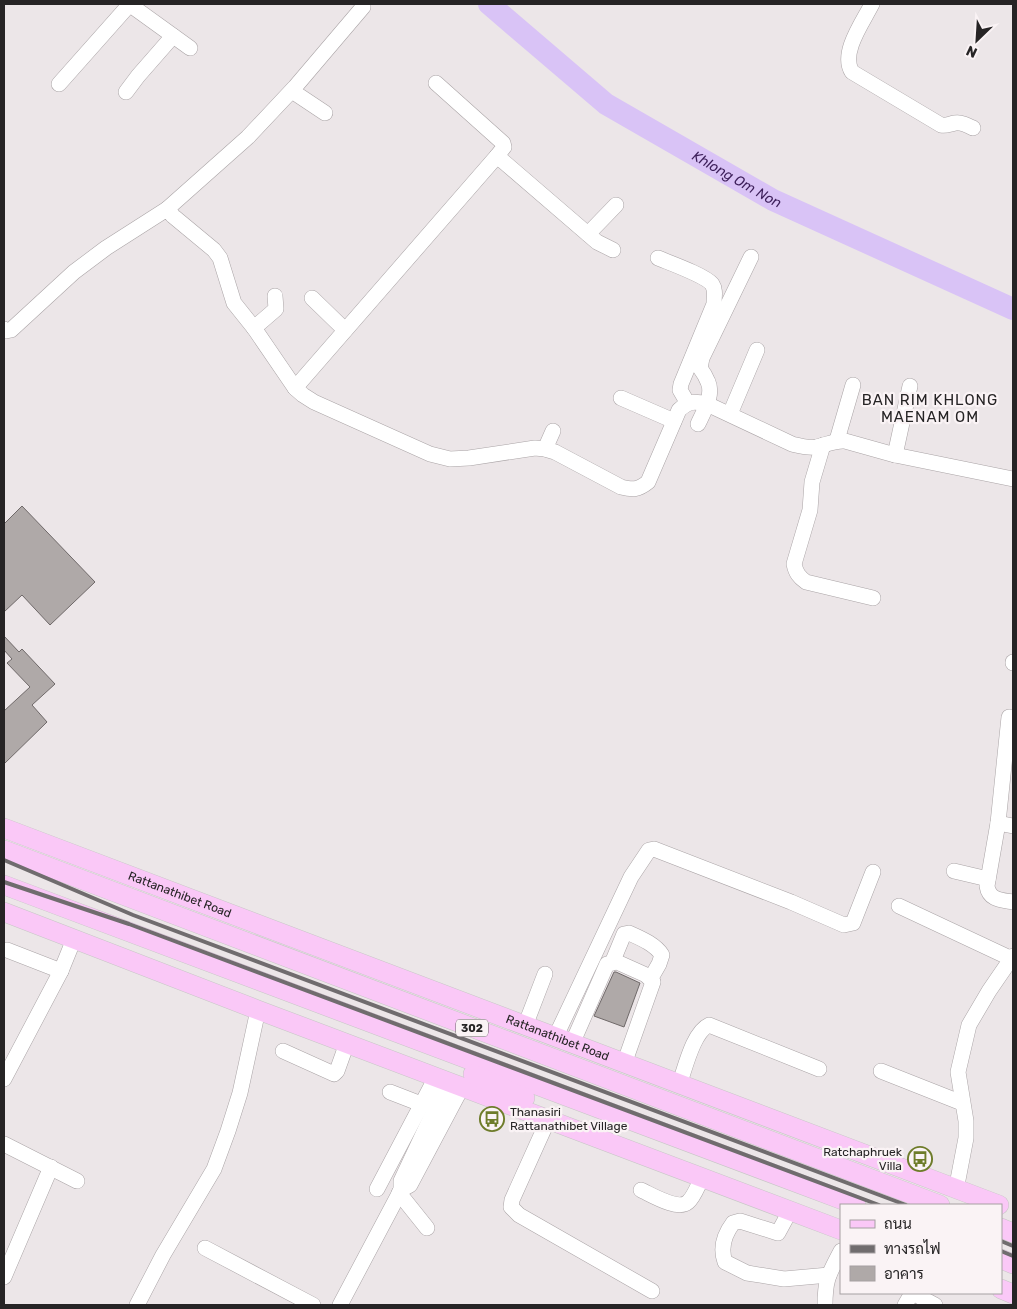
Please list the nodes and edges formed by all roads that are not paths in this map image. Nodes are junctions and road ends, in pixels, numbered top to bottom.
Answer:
1 (129, 4) edge
2 (872, 4) edge
3 (356, 5) edge
4 (173, 36) junction
5 (190, 48) dead end
6 (436, 83) dead end
7 (59, 84) dead end
8 (293, 89) junction
9 (126, 92) dead end
10 (325, 113) dead end
11 (973, 128) dead end
12 (497, 156) junction
13 (616, 205) dead end
14 (167, 209) junction
15 (588, 234) junction
16 (613, 250) dead end
17 (751, 257) dead end
18 (658, 258) dead end
19 (275, 296) dead end
20 (312, 298) dead end
21 (4, 328) edge
22 (254, 328) junction
23 (345, 330) junction
24 (757, 350) dead end
25 (854, 384) dead end
26 (910, 386) dead end
27 (295, 388) junction
28 (622, 398) dead end
29 (687, 402) junction
30 (707, 404) junction
31 (730, 414) junction
32 (674, 421) junction
33 (698, 424) dead end
34 (553, 431) dead end
35 (830, 443) junction
36 (545, 448) junction
37 (895, 455) junction
38 (1013, 479) edge
39 (873, 598) dead end
40 (1009, 717) dead end
41 (1010, 756) edge
42 (1006, 824) edge
43 (4, 828) edge
44 (4, 850) edge
45 (954, 871) dead end
46 (873, 872) dead end
47 (988, 879) junction
48 (4, 885) edge
49 (1013, 902) edge
50 (898, 906) dead end
51 (4, 912) edge
52 (74, 938) junction
53 (7, 950) dead end
54 (1012, 957) edge
55 (612, 963) junction
56 (61, 971) junction
57 (545, 974) dead end
58 (651, 978) junction
59 (363, 986) junction
60 (258, 1010) junction
61 (350, 1016) junction
62 (525, 1026) junction
63 (564, 1041) junction
64 (347, 1043) junction
65 (283, 1051) dead end
66 (624, 1064) junction
67 (819, 1069) dead end
68 (881, 1071) dead end
69 (4, 1080) edge
70 (448, 1082) junction
71 (679, 1085) junction
72 (390, 1092) dead end
73 (708, 1096) junction
74 (962, 1102) junction
75 (421, 1104) junction
76 (548, 1120) junction
77 (4, 1144) edge
78 (664, 1164) junction
79 (51, 1167) junction
80 (702, 1178) junction
81 (78, 1181) dead end
82 (377, 1189) dead end
83 (641, 1190) dead end
84 (956, 1190) junction
85 (400, 1192) junction
86 (853, 1204) edge
87 (937, 1204) edge
88 (994, 1204) edge
89 (790, 1211) junction
90 (426, 1228) dead end
91 (840, 1230) edge
92 (205, 1248) dead end
93 (840, 1253) edge
94 (829, 1275) junction
95 (4, 1277) edge
96 (652, 1291) dead end
97 (911, 1294) edge
98 (918, 1294) edge
99 (137, 1305) edge
100 (313, 1305) edge
101 (340, 1305) edge
102 (825, 1305) edge
103 (905, 1305) edge
104 (935, 1305) edge

1 - 4 street
1 - 7 street
2 - 11 street
3 - 8 street
4 - 5 street
4 - 9 street
6 - 12 street
8 - 10 street
8 - 14 street
12 - 15 street
12 - 23 street
13 - 15 street
14 - 21 street
14 - 22 street
15 - 16 street
17 - 30 street
18 - 29 street
19 - 22 street
20 - 23 street
22 - 27 street
23 - 27 street
24 - 31 street
25 - 35 street
26 - 37 street
27 - 36 street
28 - 32 street
29 - 30 street
29 - 32 street
30 - 31 street
30 - 33 street
31 - 35 street
32 - 36 street
34 - 36 street
35 - 37 street
35 - 39 street
37 - 38 street
40 - 41 street
41 - 42 street
42 - 47 street
43 - 62 main road, Rattanathibet Road / 302
44 - 59 main road, Rattanathibet Road / 302
45 - 47 street
46 - 63 street
47 - 49 street
48 - 61 main road, 302
50 - 54 street
51 - 52 main road
52 - 56 street
52 - 60 main road
53 - 56 street
54 - 74 street
55 - 58 street
55 - 58 street
55 - 63 street
56 - 69 street
57 - 62 street
58 - 66 street
59 - 73 main road
59 - 87 main road, Rattanathibet Road / 302
60 - 64 main road
60 - 99 street
61 - 78 main road
61 - 86 main road, 302
62 - 63 main road, Rattanathibet Road / 302
63 - 66 main road, Rattanathibet Road / 302
64 - 65 street
64 - 70 main road
66 - 71 main road, Rattanathibet Road / 302
67 - 71 street
68 - 74 street
70 - 75 street
70 - 76 main road
70 - 85 street
71 - 73 main road, Rattanathibet Road / 302
72 - 75 street
73 - 84 main road, Rattanathibet Road / 302
74 - 84 street
75 - 82 street
76 - 78 main road
76 - 96 street
77 - 79 street
78 - 80 main road
79 - 81 street
79 - 95 street
80 - 83 street
80 - 89 main road
84 - 88 main road, Rattanathibet Road / 302
85 - 90 street
85 - 101 street
89 - 91 main road
89 - 94 street
92 - 100 street
93 - 94 street
94 - 102 street
97 - 103 street
98 - 104 street

